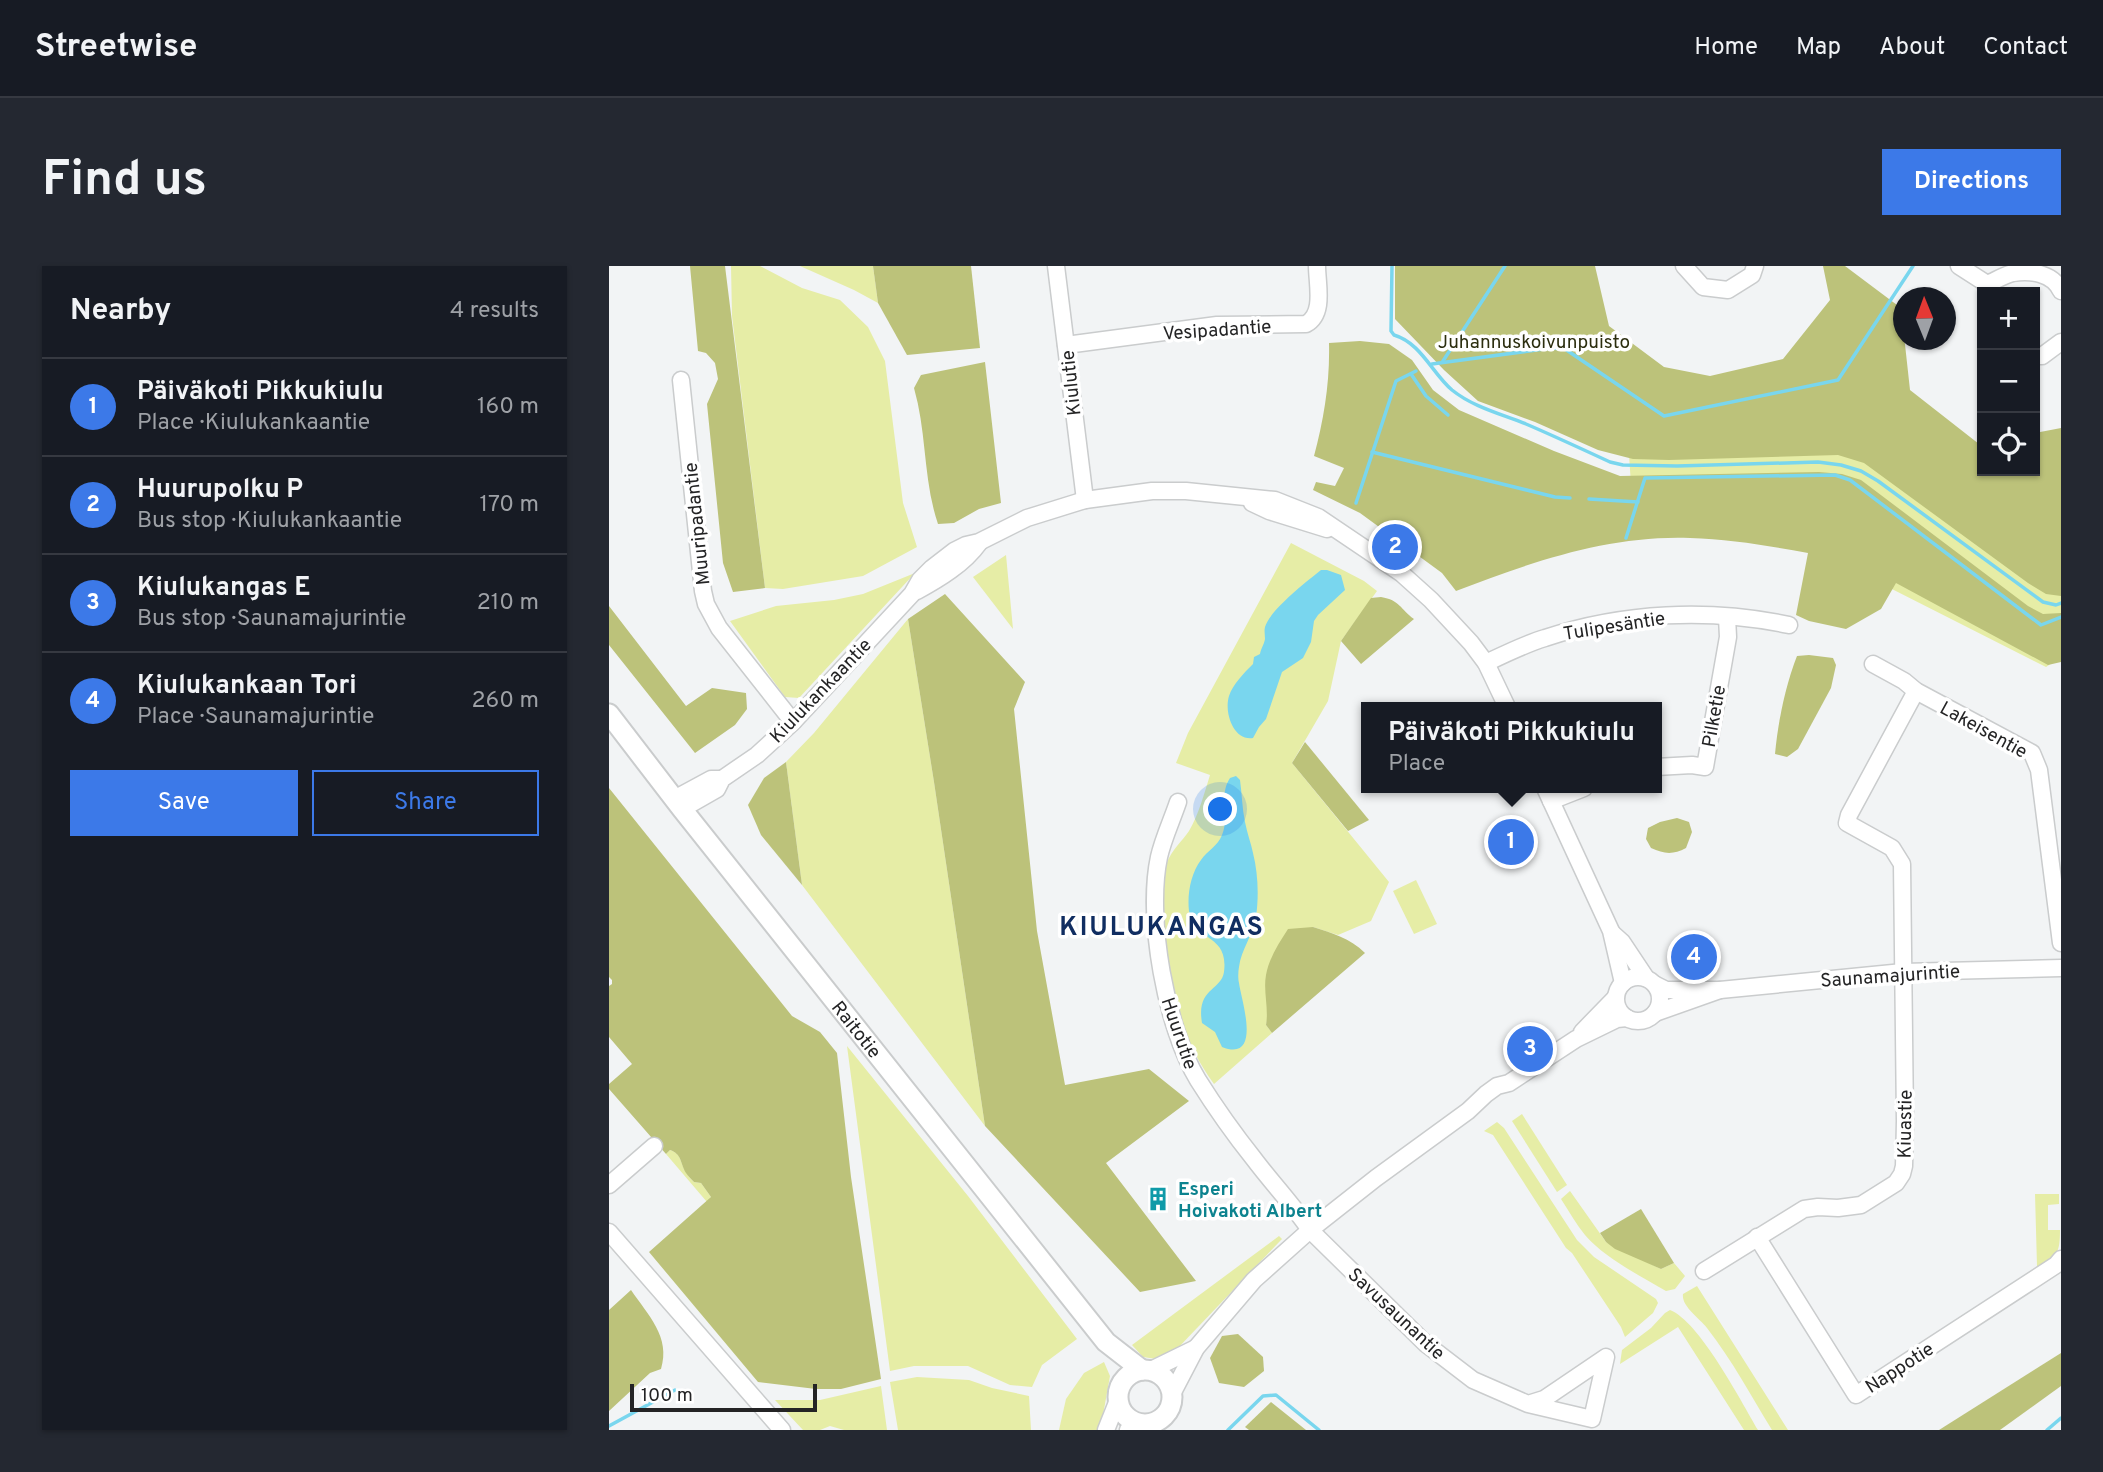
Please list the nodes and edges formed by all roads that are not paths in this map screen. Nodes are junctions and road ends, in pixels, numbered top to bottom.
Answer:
1 (1056, 266) edge
2 (1317, 266) edge
3 (1684, 266) edge
4 (1755, 266) edge
5 (1959, 266) edge
6 (1986, 287) edge
7 (1989, 287) edge
8 (2061, 291) edge
9 (2061, 342) edge
10 (1066, 345) junction
11 (2040, 356) edge
12 (681, 380) dead end
13 (1085, 500) junction
14 (1727, 618) junction
15 (1789, 625) dead end
16 (1486, 663) junction
17 (1873, 664) dead end
18 (1916, 691) junction
19 (1505, 702) edge
20 (609, 714) edge
21 (793, 722) junction
22 (1662, 767) edge
23 (1548, 794) edge
24 (1178, 802) dead end
25 (678, 804) junction
26 (1611, 931) junction
27 (2061, 943) edge
28 (2061, 968) edge
29 (1903, 972) junction
30 (1651, 982) junction
31 (1619, 990) junction
32 (1720, 990) junction
33 (1655, 1013) junction
34 (1627, 1018) junction
35 (1576, 1039) junction
36 (655, 1146) dead end
37 (609, 1185) edge
38 (1310, 1230) junction
39 (609, 1232) edge
40 (1757, 1237) junction
41 (2061, 1259) edge
42 (1704, 1271) dead end
43 (1106, 1342) junction
44 (1196, 1348) junction
45 (1146, 1370) junction
46 (1120, 1391) junction
47 (1171, 1403) junction
48 (1528, 1405) junction
49 (1142, 1427) edge
50 (782, 1430) edge
51 (1106, 1430) edge
52 (1176, 1430) edge

1 - 10 street, Kiulutie
2 - 10 street, Vesipadantie
3 - 4 street
5 - 6 street
7 - 8 street
9 - 11 street
10 - 13 street, Kiulutie
12 - 21 street, Muuripadantie
13 - 16 street, Kiulukankaantie
13 - 21 street, Kiulukankaantie
14 - 15 street, Tulipesäntie
14 - 16 street, Tulipesäntie
14 - 22 street, Pilketie
16 - 19 street, Kiulukankaantie
17 - 18 street, Lakeisentie
18 - 27 street, Lakeisentie
18 - 29 street
20 - 25 main road, Raitotie
21 - 25 street, Kiulukankaantie
23 - 26 street
24 - 38 street, Huurutie
25 - 43 main road, Raitotie
26 - 30 street
26 - 31 street
28 - 29 street, Saunamajurintie
29 - 32 street, Saunamajurintie
29 - 40 street, Kiuastie
30 - 31 street
30 - 32 street, Saunamajurintie
30 - 33 street
31 - 34 street
31 - 35 street
32 - 33 street, Saunamajurintie
33 - 34 street
34 - 35 street
35 - 38 street
36 - 37 street
38 - 44 street
38 - 48 street, Savusaunantie
39 - 50 street
40 - 41 street, Nappotie
40 - 42 street, Kiuastie
43 - 45 main road, Raitotie
43 - 46 main road, Raitotie
44 - 45 street
44 - 47 street
45 - 46 main road
45 - 47 main road, Raitotie
46 - 49 main road
46 - 51 street
47 - 49 main road
47 - 52 main road, Raitotie
48 - 48 street, Savusaunantie

